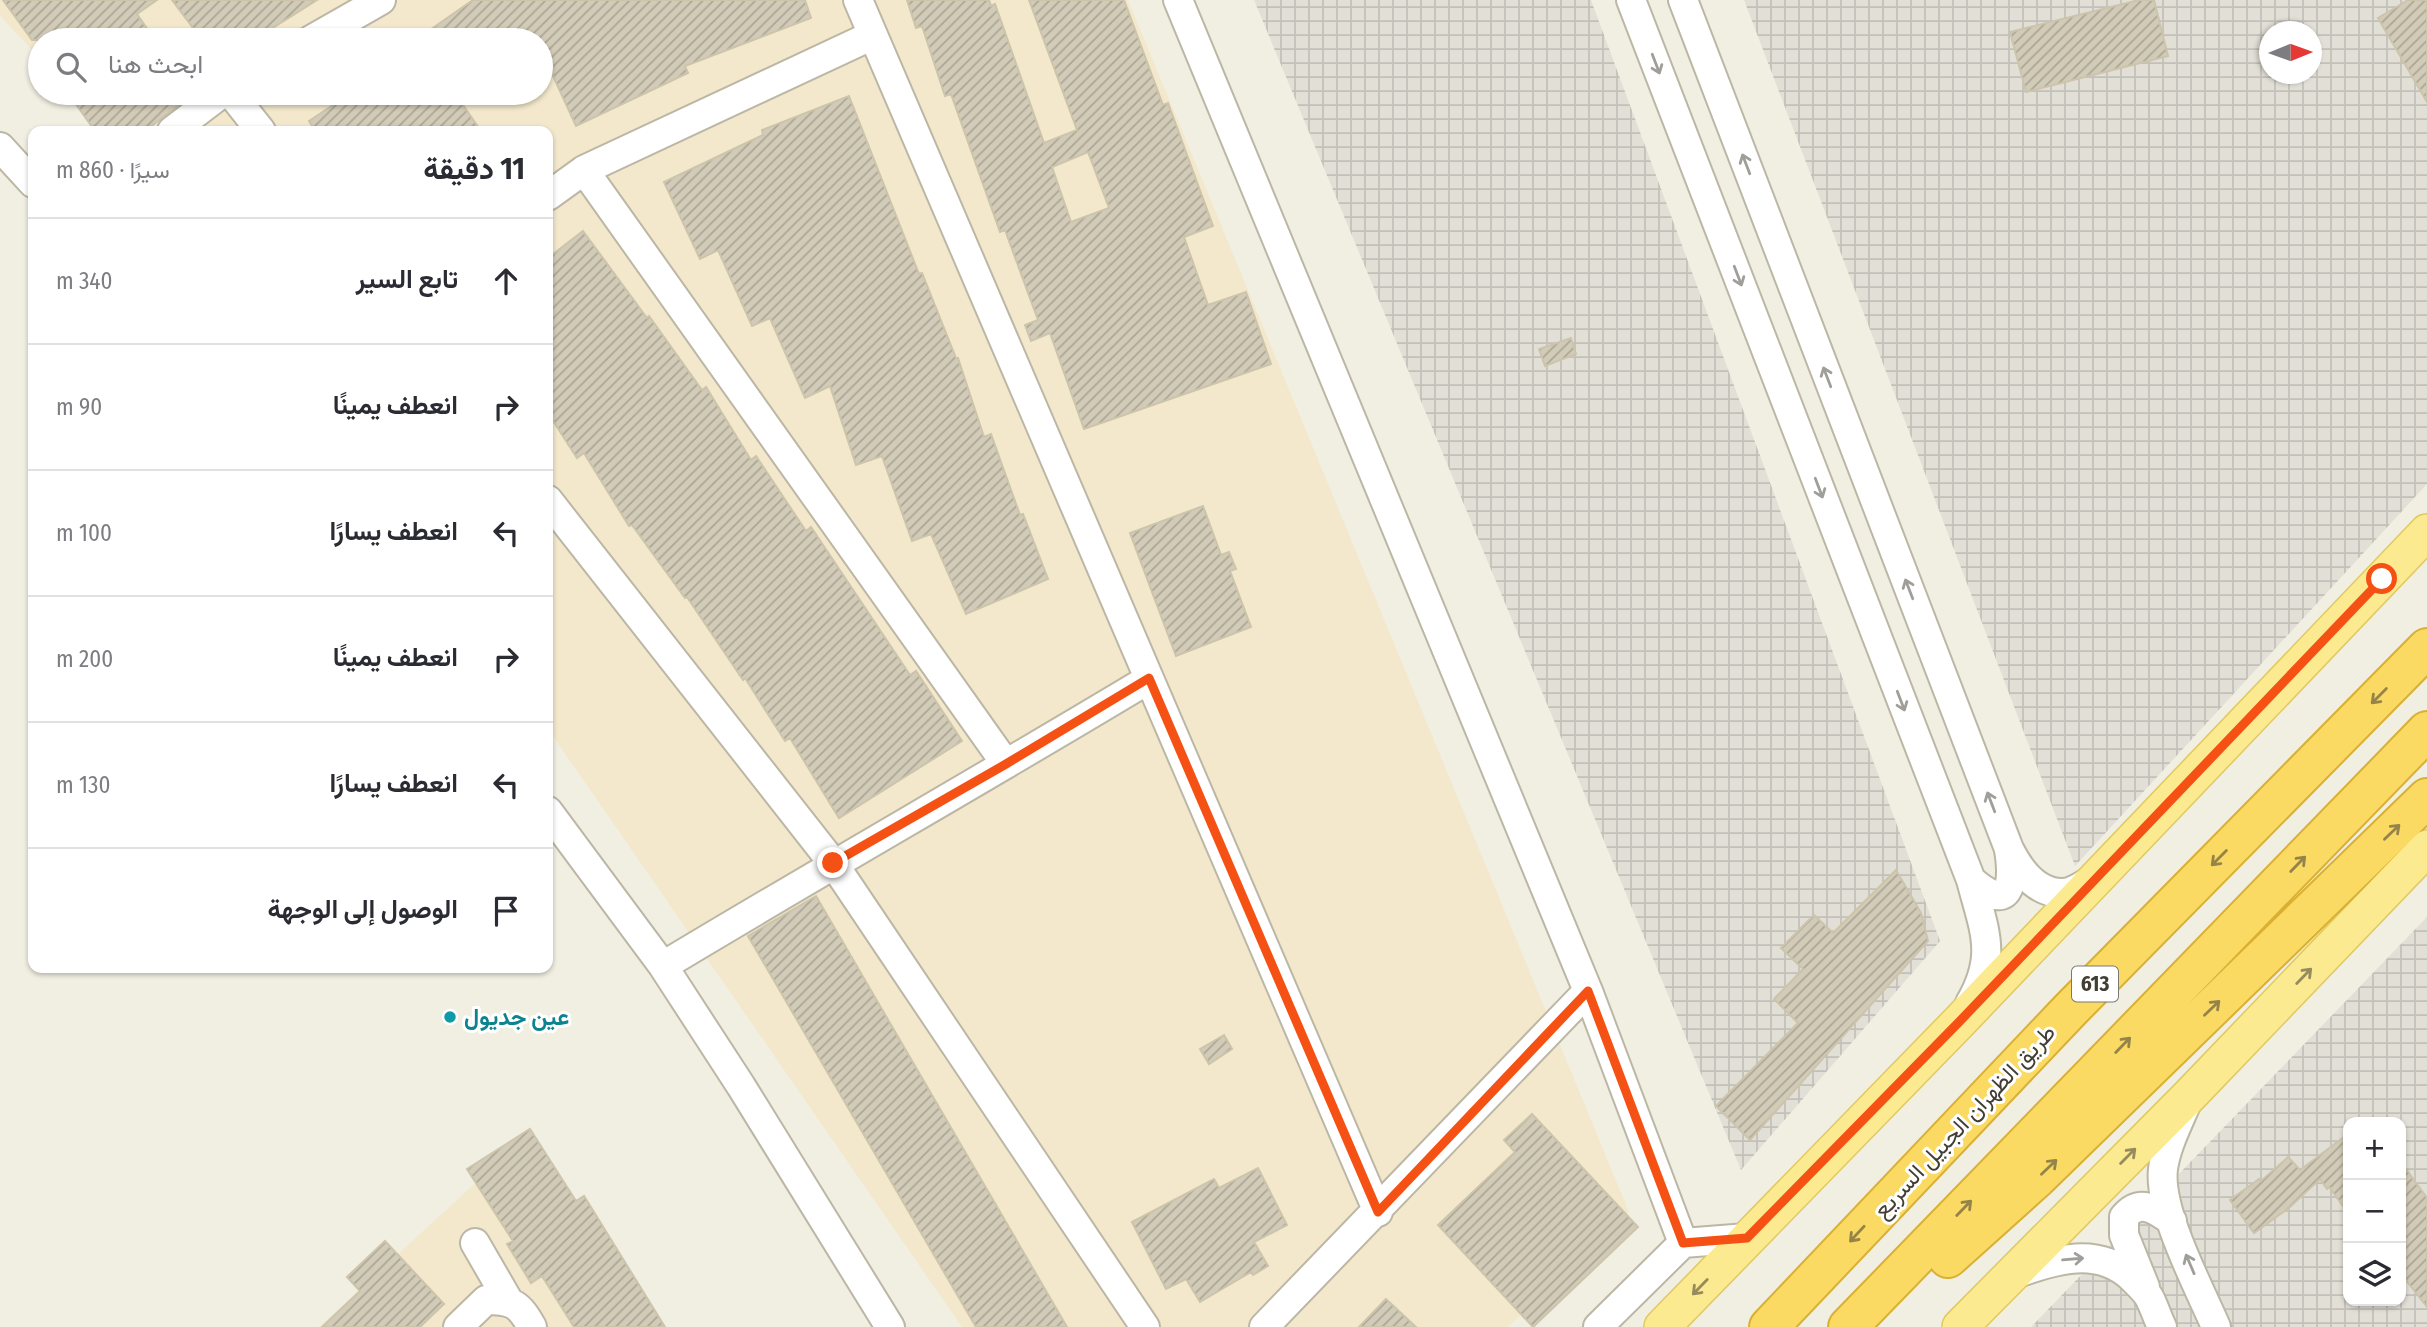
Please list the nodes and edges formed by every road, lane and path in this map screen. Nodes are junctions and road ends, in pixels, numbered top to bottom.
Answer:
1 (381, 0) edge
2 (858, 0) edge
3 (1178, 0) edge
4 (1631, 0) edge
5 (1683, 0) edge
6 (332, 28) edge
7 (873, 35) junction
8 (206, 105) edge
9 (240, 105) edge
10 (179, 126) edge
11 (257, 126) edge
12 (0, 147) edge
13 (584, 170) junction
14 (28, 178) edge
15 (553, 192) edge
16 (553, 506) edge
17 (2427, 532) edge
18 (2427, 648) edge
19 (1149, 678) junction
20 (2427, 732) edge
21 (1006, 764) junction
22 (2427, 798) edge
23 (553, 818) edge
24 (2427, 848) edge
25 (2009, 849) junction
26 (833, 863) junction
27 (2101, 875) junction
28 (1970, 880) junction
29 (663, 966) junction
30 (1588, 991) junction
31 (1960, 1021) junction
32 (2190, 1094) junction
33 (1378, 1212) junction
34 (2172, 1221) junction
35 (1747, 1238) junction
36 (474, 1243) dead end
37 (1683, 1243) junction
38 (2008, 1276) junction
39 (2148, 1295) junction
40 (508, 1300) junction
41 (458, 1327) edge
42 (532, 1327) edge
43 (890, 1327) edge
44 (1145, 1327) edge
45 (1264, 1327) edge
46 (1598, 1327) edge
47 (1662, 1327) edge
48 (1769, 1327) edge
49 (1849, 1327) edge
50 (1870, 1327) edge
51 (1960, 1327) edge
52 (2162, 1327) edge
53 (2216, 1327) edge

1 - 6 street
2 - 7 street
3 - 30 street
4 -> 28 street
25 -> 5 street
7 - 13 street
7 - 19 street
8 - 10 street
9 - 11 street
12 - 14 street
13 - 15 street
13 - 21 street
16 - 26 street
17 - 27 main road
18 -> 48 highway, طريق الظهران الجبيل السريع / 613
19 - 21 street
19 - 33 street
49 -> 20 highway, 613
21 - 26 street
50 -> 22 highway
23 - 29 street
32 -> 24 main road
25 - 27 street
25 - 28 street
26 - 29 street
26 - 44 street
27 - 31 main road
28 - 31 street
29 - 43 street
30 - 33 street
30 - 37 street
31 - 35 main road
32 - 34 street
38 -> 32 main road
33 - 45 street
34 - 39 street
53 -> 34 street
35 - 37 street
35 -> 47 main road
36 - 40 street
37 - 46 street
38 -> 39 street
38 - 51 main road
39 - 52 street
40 - 41 street
40 - 42 street

